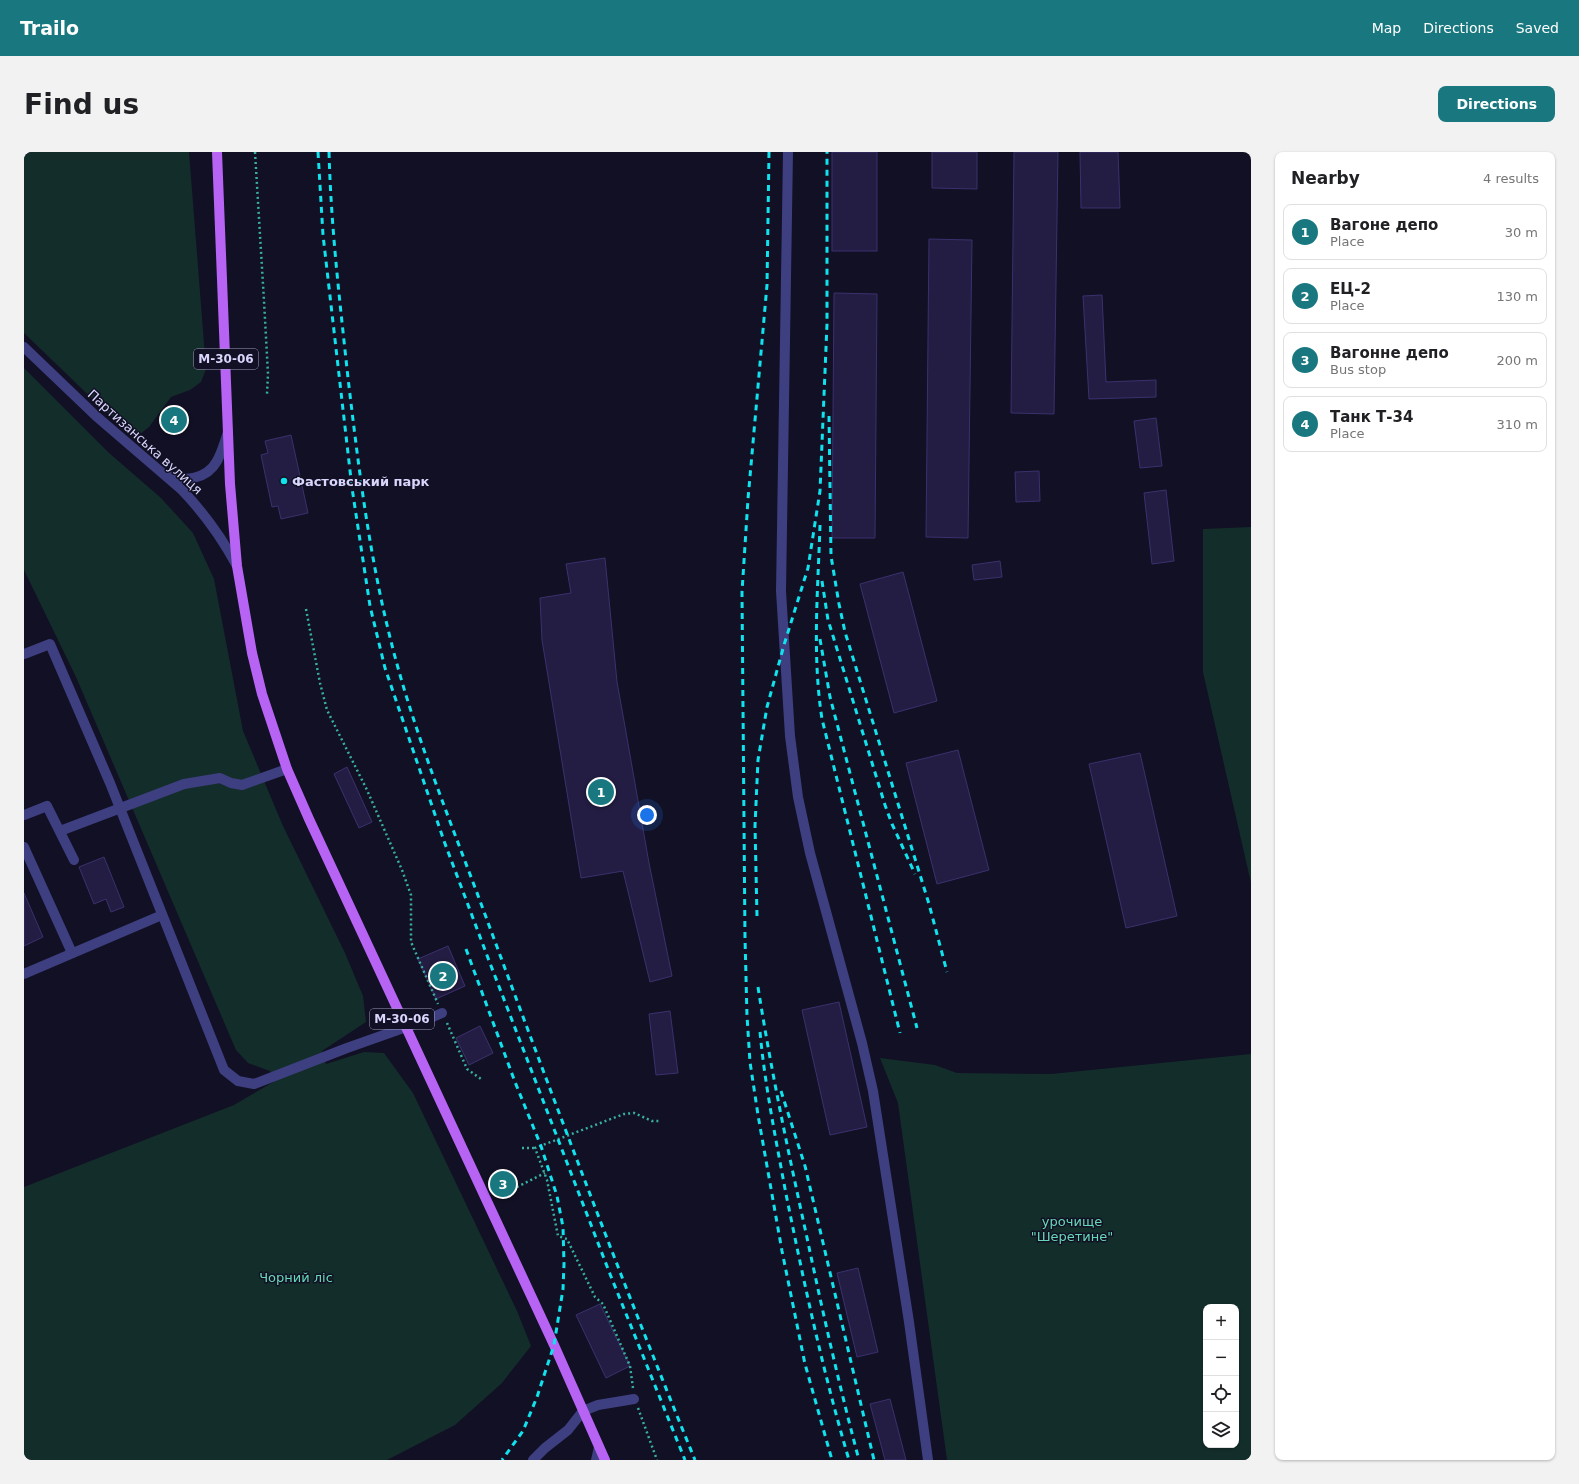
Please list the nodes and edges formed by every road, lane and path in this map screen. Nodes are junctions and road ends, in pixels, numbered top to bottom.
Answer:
1 (217, 152) edge
2 (255, 152) edge
3 (788, 152) edge
4 (24, 347) edge
5 (267, 394) dead end
6 (228, 432) junction
7 (158, 470) junction
8 (237, 566) junction
9 (306, 609) dead end
10 (24, 654) edge
11 (287, 769) junction
12 (120, 808) junction
13 (24, 815) edge
14 (60, 831) junction
15 (24, 847) edge
16 (74, 860) dead end
17 (162, 915) junction
18 (72, 953) junction
19 (24, 974) edge
20 (442, 1013) junction
21 (406, 1027) junction
22 (481, 1079) dead end
23 (659, 1121) dead end
24 (522, 1148) dead end
25 (535, 1148) junction
26 (545, 1172) junction
27 (503, 1184) dead end
28 (634, 1399) junction
29 (583, 1411) junction
30 (599, 1447) junction
31 (533, 1460) edge
32 (596, 1460) edge
33 (605, 1460) edge
34 (657, 1460) edge
35 (928, 1460) edge

1 - 6 main road, М-30-06
2 - 5 path
3 - 35 street
4 - 7 street, Партизанська вулиця
6 - 7 street
6 - 8 main road, М-30-06
7 - 8 street, Партизанська вулиця
8 - 11 main road, М-30-06
9 - 20 path
10 - 12 street
11 - 12 street
11 - 21 main road, М-30-06
12 - 14 street
12 - 17 street
13 - 14 street
14 - 16 street
15 - 18 street
17 - 18 street
17 - 21 street
18 - 19 street
20 - 21 street
20 - 22 path
21 - 29 main road, М-30-06
23 - 25 path
24 - 25 path
25 - 26 path
26 - 27 path
26 - 28 path
28 - 29 street
28 - 34 path
29 - 30 main road, М-30-06
29 - 31 street
30 - 32 street
30 - 33 main road, М-30-06

